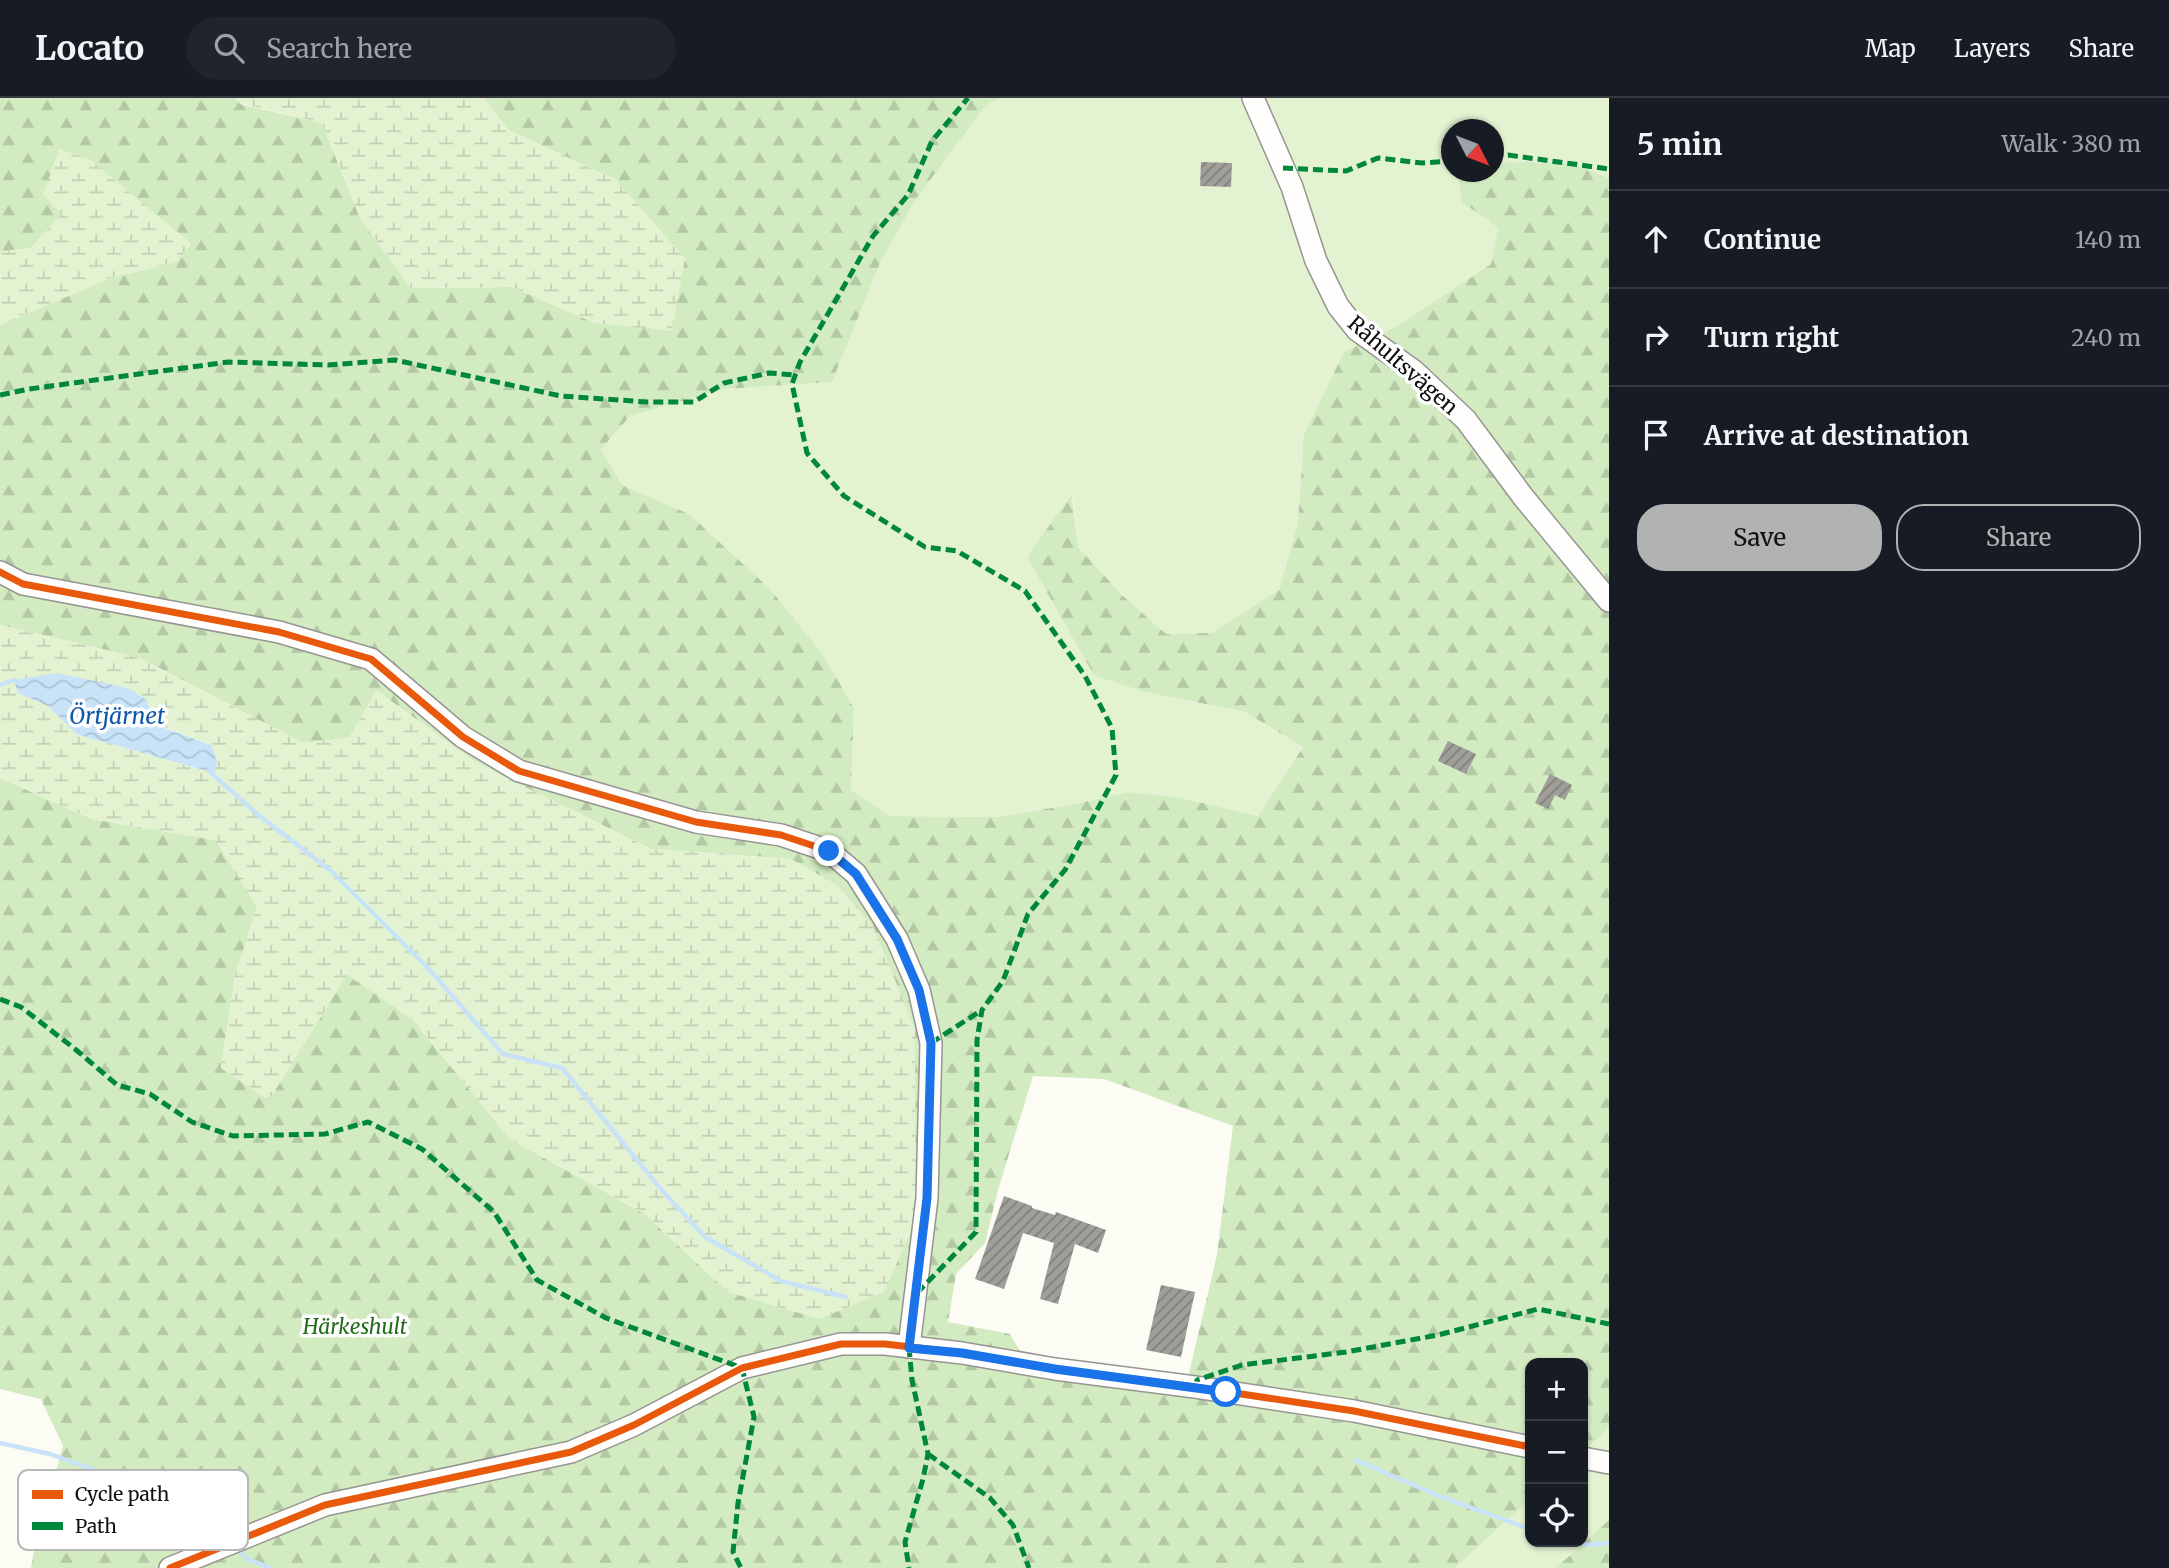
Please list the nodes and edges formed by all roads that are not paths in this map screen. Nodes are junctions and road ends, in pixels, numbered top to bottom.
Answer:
1 (1253, 98) edge
2 (0, 572) edge
3 (1609, 601) edge
4 (909, 1348) junction
5 (1525, 1446) edge
6 (1588, 1459) edge
7 (1609, 1463) edge
8 (248, 1536) edge
9 (214, 1550) edge
10 (170, 1568) edge

1 - 3 street, Råhultsvägen
2 - 4 street
4 - 5 street
4 - 8 street
6 - 7 street
9 - 10 street

